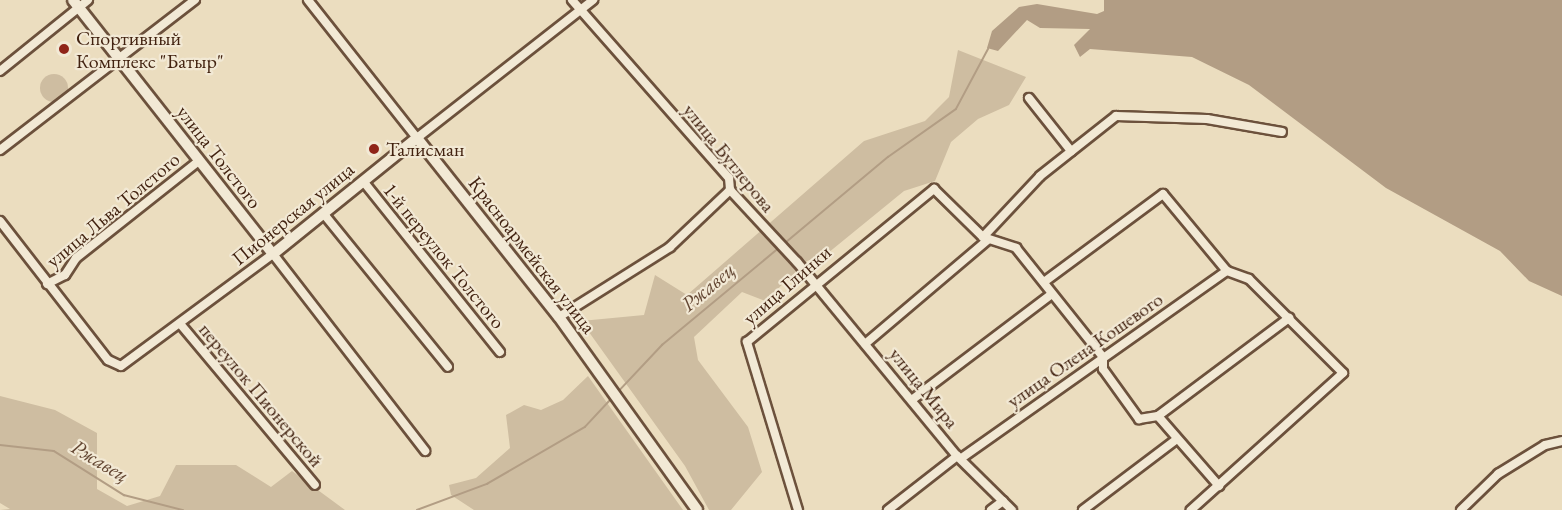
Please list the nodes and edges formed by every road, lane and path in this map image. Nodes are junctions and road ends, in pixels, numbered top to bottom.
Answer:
1 (88, 0) edge
2 (195, 0) edge
3 (308, 0) edge
4 (572, 0) edge
5 (593, 0) edge
6 (76, 4) edge
7 (581, 11) junction
8 (118, 59) junction
9 (0, 71) edge
10 (1029, 98) dead end
11 (1282, 132) dead end
12 (417, 138) junction
13 (0, 150) edge
14 (1071, 151) junction
15 (199, 160) junction
16 (363, 181) junction
17 (730, 190) junction
18 (323, 213) junction
19 (0, 221) edge
20 (986, 238) junction
21 (273, 254) junction
22 (1227, 271) junction
23 (1044, 282) junction
24 (814, 283) junction
25 (47, 284) junction
26 (1052, 294) junction
27 (559, 316) junction
28 (1289, 318) junction
29 (182, 326) junction
30 (865, 344) junction
31 (500, 352) dead end
32 (1103, 357) junction
33 (448, 367) dead end
34 (913, 399) junction
35 (1158, 416) junction
36 (1177, 439) junction
37 (1562, 441) edge
38 (425, 451) dead end
39 (960, 457) junction
40 (315, 485) dead end
41 (1219, 486) junction
42 (1003, 501) junction
43 (697, 510) edge
44 (798, 510) edge
45 (888, 510) edge
46 (991, 510) edge
47 (1012, 510) edge
48 (1083, 510) edge
49 (1191, 510) edge
50 (1461, 510) edge

1 - 6 street
2 - 8 street
3 - 12 street, Красноармейская улица
4 - 7 street, улица Бутлерова
5 - 7 street, Пионерская улица
6 - 8 street, улица Толстого
6 - 9 street
7 - 12 street, Пионерская улица
7 - 17 street, улица Бутлерова
8 - 13 street
8 - 15 street, улица Толстого
10 - 14 street
11 - 14 street
12 - 16 street, Пионерская улица
12 - 27 street, Красноармейская улица
14 - 20 street
15 - 21 street, улица Толстого
15 - 25 street, улица Льва Толстого
16 - 18 street, Пионерская улица
16 - 31 street, 1-й переулок Толстого
17 - 24 street, улица Бутлерова
17 - 27 street
18 - 21 street, Пионерская улица
18 - 33 street
19 - 25 street
20 - 23 street
20 - 24 street, улица Глинки
20 - 30 street
21 - 29 street, Пионерская улица
21 - 38 street, улица Толстого
22 - 23 street
22 - 28 street
22 - 32 street, улица Олена Кошевого
23 - 26 street
24 - 30 street, улица Мира
24 - 44 street, улица Глинки
25 - 29 street, Пионерская улица
26 - 32 street
26 - 34 street
27 - 43 street, Красноармейская улица
28 - 35 street
28 - 41 street
29 - 40 street, переулок Пионерской
30 - 34 street, улица Мира
32 - 35 street
32 - 39 street, улица Олена Кошевого
34 - 39 street, улица Мира
35 - 36 street
36 - 41 street
36 - 48 street
37 - 50 street
39 - 42 street, улица Мира
39 - 45 street, улица Олена Кошевого
41 - 49 street
42 - 46 street
42 - 47 street, улица Мира

